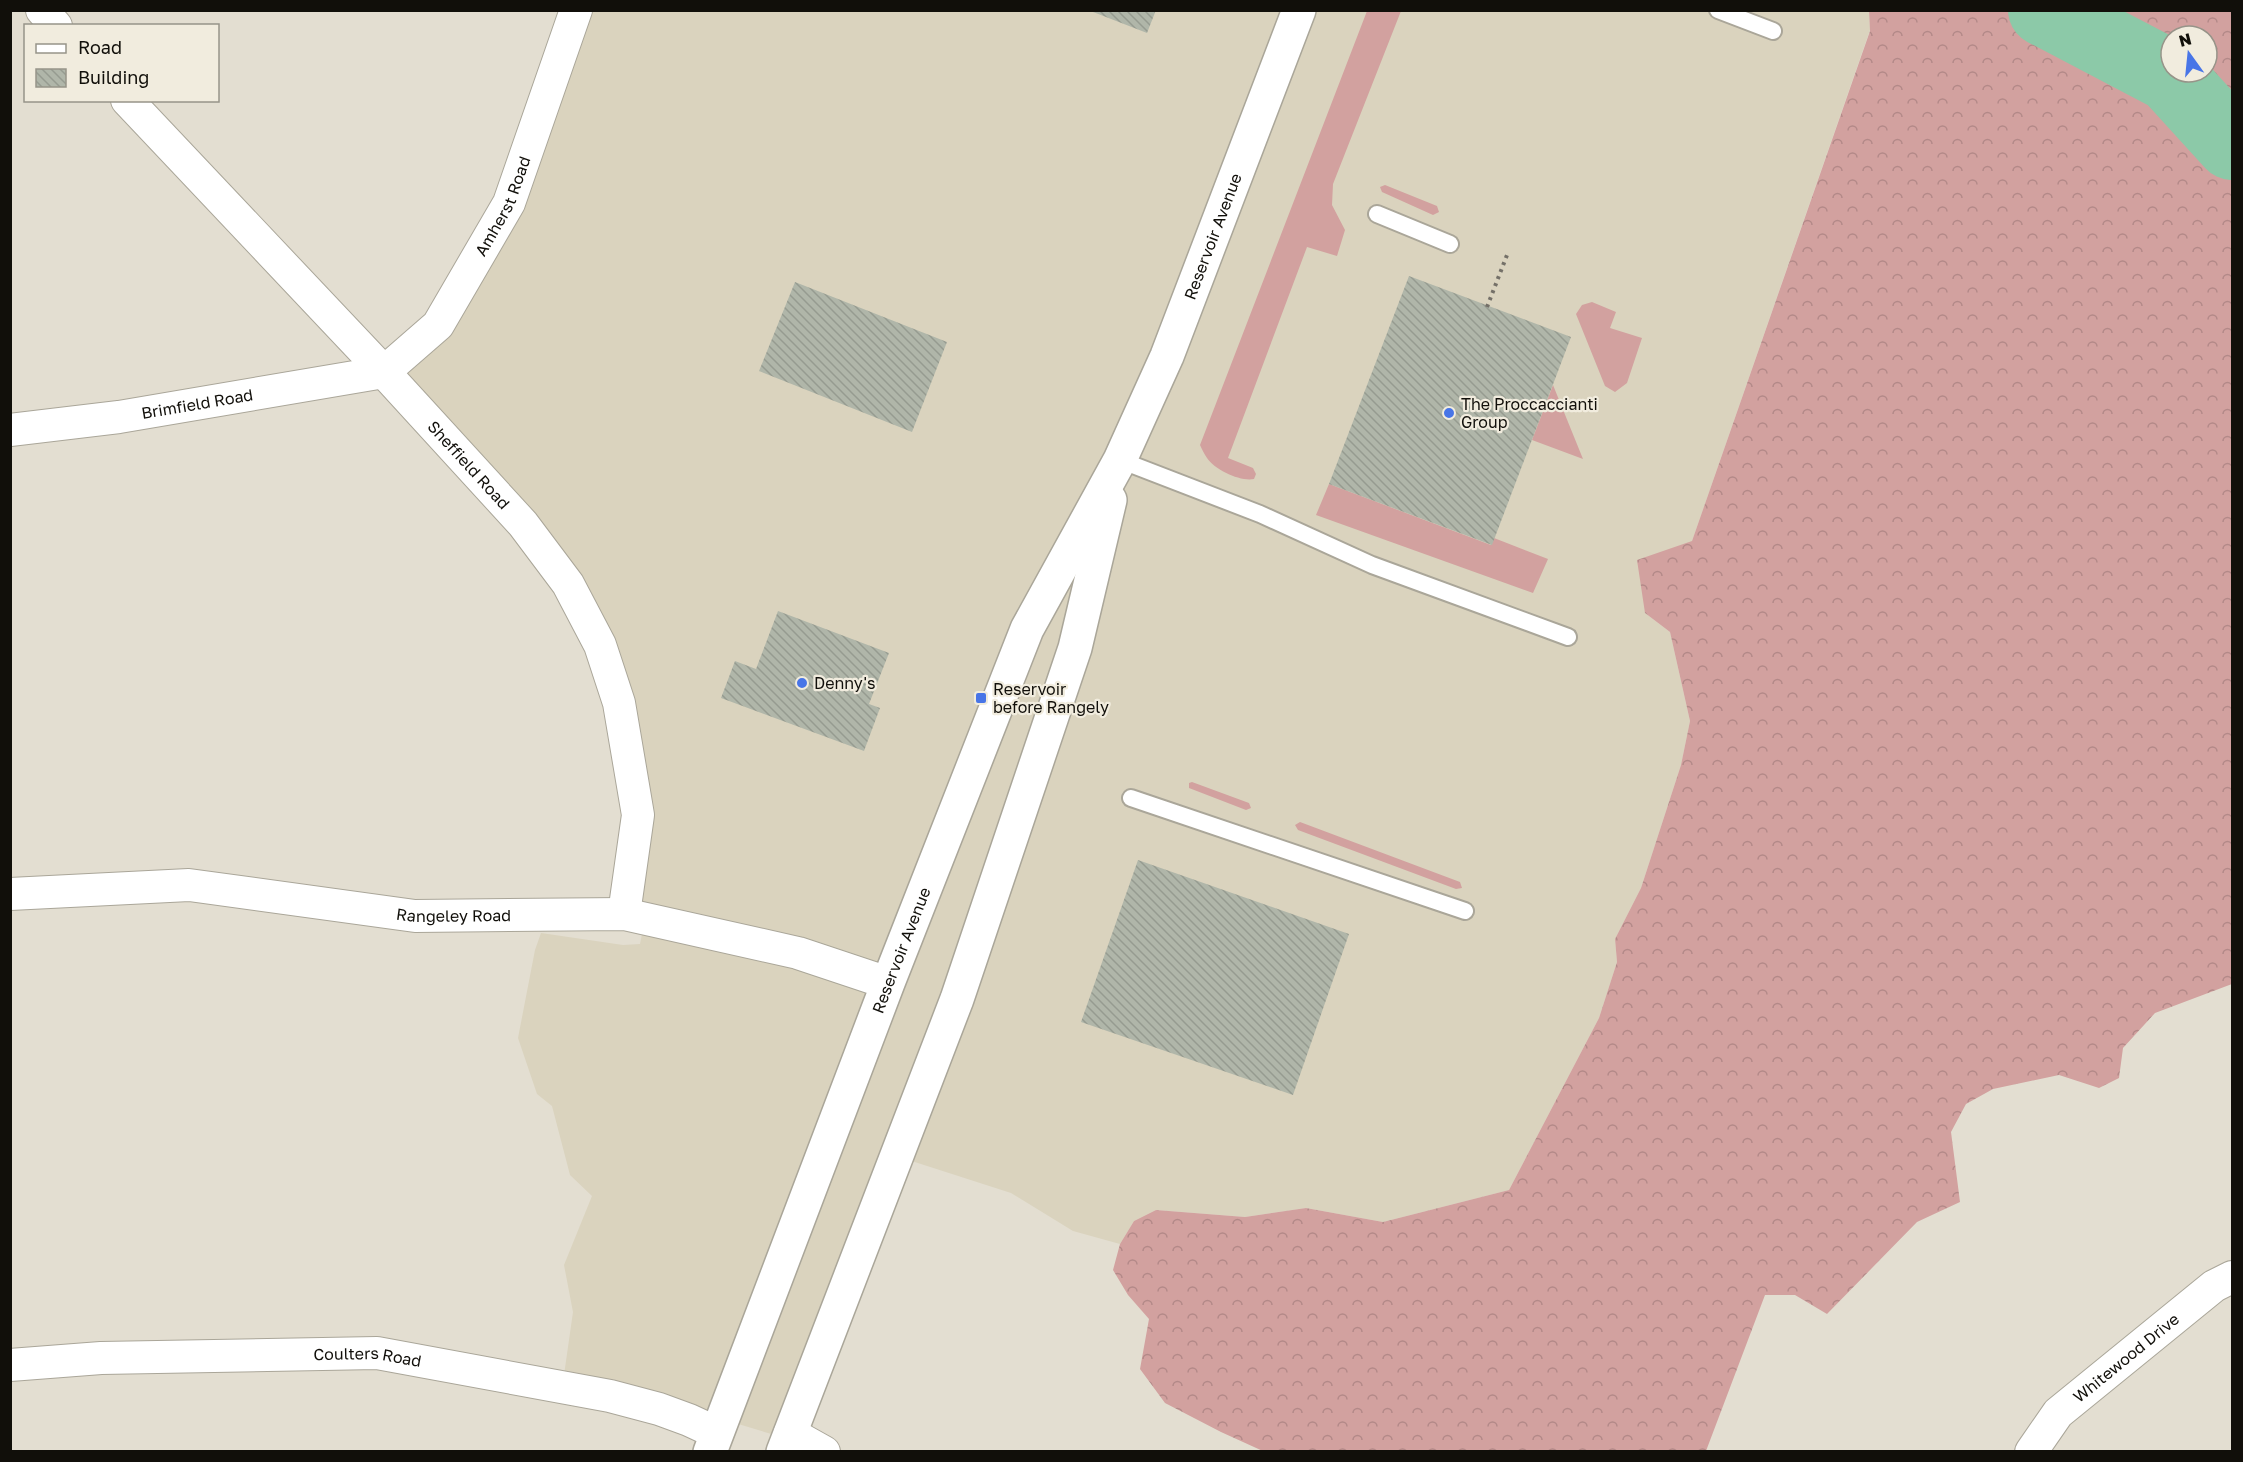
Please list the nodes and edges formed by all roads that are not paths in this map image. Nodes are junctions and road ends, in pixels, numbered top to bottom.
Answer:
1 (42, 10) edge
2 (576, 10) edge
3 (1299, 10) edge
4 (1718, 10) edge
5 (54, 24) edge
6 (1773, 32) dead end
7 (129, 102) edge
8 (1377, 214) dead end
9 (1450, 244) dead end
10 (384, 372) junction
11 (10, 430) edge
12 (1120, 460) junction
13 (1568, 637) dead end
14 (1131, 798) dead end
15 (10, 894) edge
16 (1465, 911) dead end
17 (624, 914) junction
18 (888, 983) junction
19 (2232, 1277) edge
20 (10, 1365) edge
21 (713, 1442) edge
22 (786, 1442) edge
23 (824, 1452) edge
24 (2031, 1452) edge

1 - 5 street
2 - 10 street, Amherst Road
3 - 12 main road, Reservoir Avenue
4 - 6 lane
7 - 10 street, Sheffield Road
8 - 9 lane
10 - 11 street, Brimfield Road
10 - 17 street, Sheffield Road
12 - 13 lane
12 - 18 main road, Reservoir Avenue
12 - 22 main road, Reservoir Avenue
14 - 16 lane
15 - 17 street, Rangeley Road
17 - 18 street, Rangeley Road
18 - 21 main road, Reservoir Avenue
19 - 24 street, Whitewood Drive
20 - 21 street, Coulters Road
22 - 23 street

